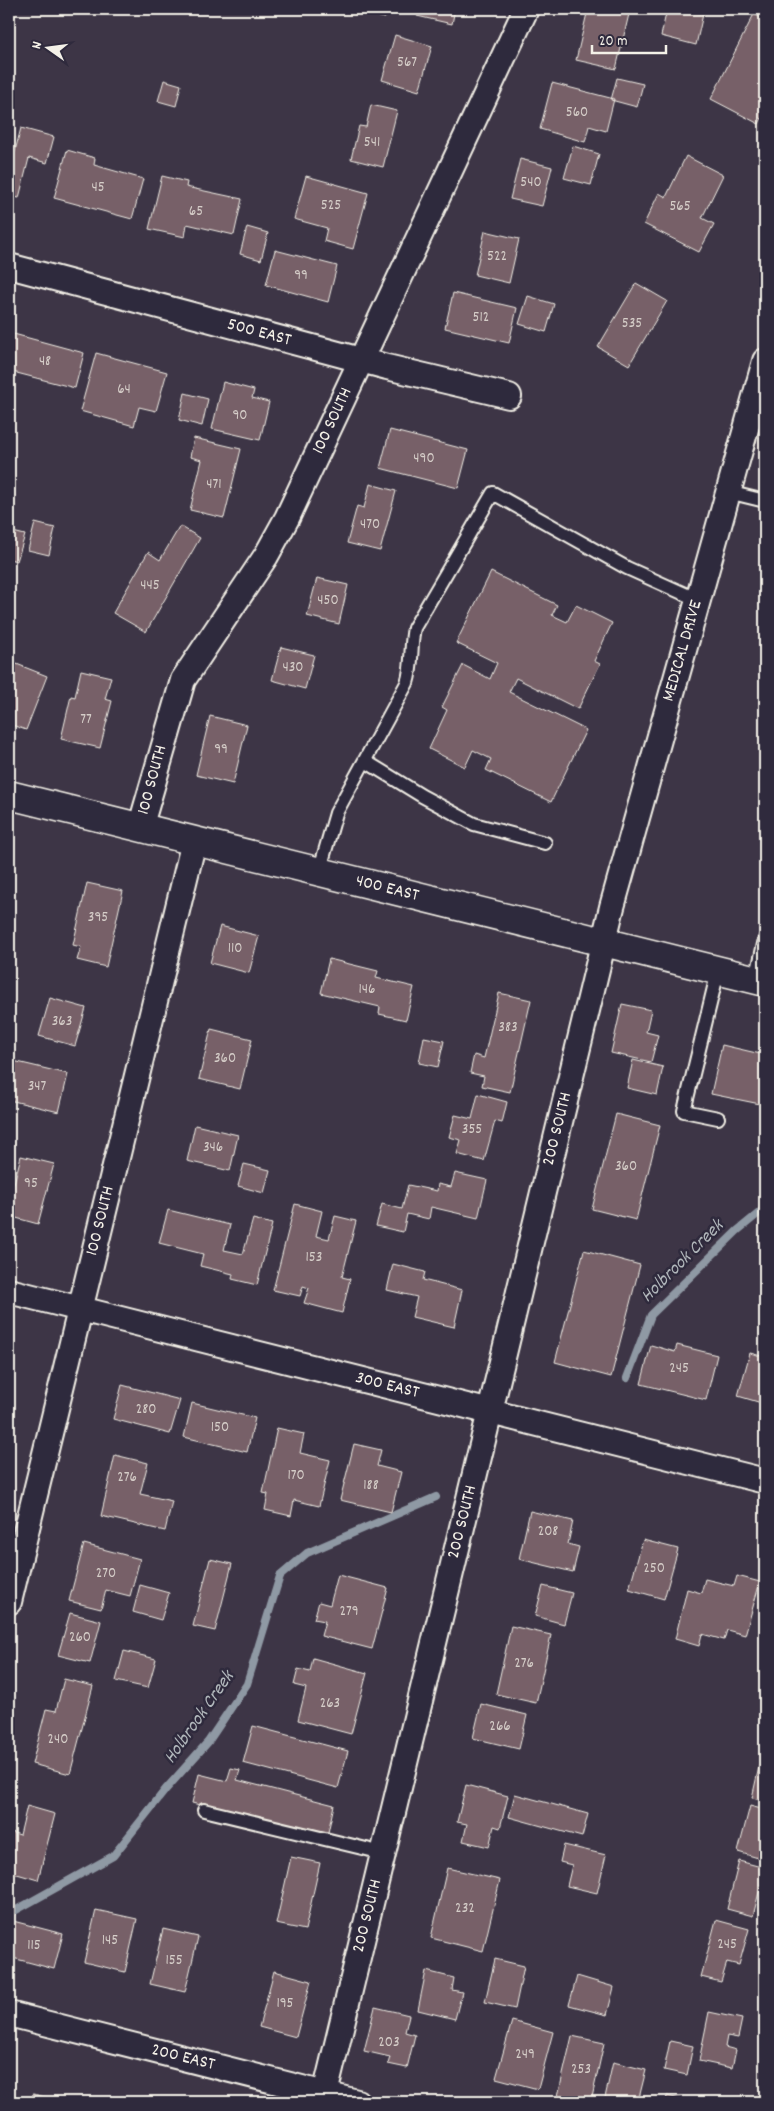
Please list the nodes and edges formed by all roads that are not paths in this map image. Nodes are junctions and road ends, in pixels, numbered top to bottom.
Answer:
1 (526, 9) edge
2 (9, 266) edge
3 (362, 360) junction
4 (765, 361) edge
5 (509, 396) dead end
6 (728, 492) junction
7 (765, 501) edge
8 (698, 600) junction
9 (365, 761) junction
10 (9, 795) edge
11 (140, 828) junction
12 (194, 841) junction
13 (545, 843) dead end
14 (319, 872) junction
15 (765, 939) edge
16 (603, 942) junction
17 (718, 971) junction
18 (760, 981) edge
19 (718, 1118) dead end
20 (9, 1291) edge
21 (80, 1309) junction
22 (490, 1412) junction
23 (765, 1481) edge
24 (9, 1602) edge
25 (204, 1810) dead end
26 (383, 1853) junction
27 (9, 2014) edge
28 (324, 2098) edge
29 (357, 2102) edge

1 - 3 street, 100 SOUTH
2 - 3 street, 500 EAST
3 - 5 street, 500 EAST
3 - 11 street, 100 SOUTH
4 - 6 street, MEDICAL DRIVE
6 - 7 lane
6 - 8 street, MEDICAL DRIVE
8 - 9 lane
8 - 16 street, MEDICAL DRIVE
9 - 13 lane
9 - 14 lane
10 - 11 main road, 400 EAST
11 - 12 main road, 400 EAST
12 - 14 main road, 400 EAST
12 - 21 street, 100 SOUTH
14 - 16 main road, 400 EAST
15 - 18 lane
16 - 17 main road, 400 EAST
16 - 22 street, 200 SOUTH
17 - 18 main road, 400 EAST
17 - 19 lane
20 - 21 street, 300 EAST
21 - 22 street, 300 EAST
21 - 24 street, 100 SOUTH
22 - 23 street, 300 EAST
22 - 26 street, 200 SOUTH
25 - 26 lane
26 - 28 street, 200 SOUTH
27 - 28 street, 200 EAST
28 - 29 street, 200 EAST

